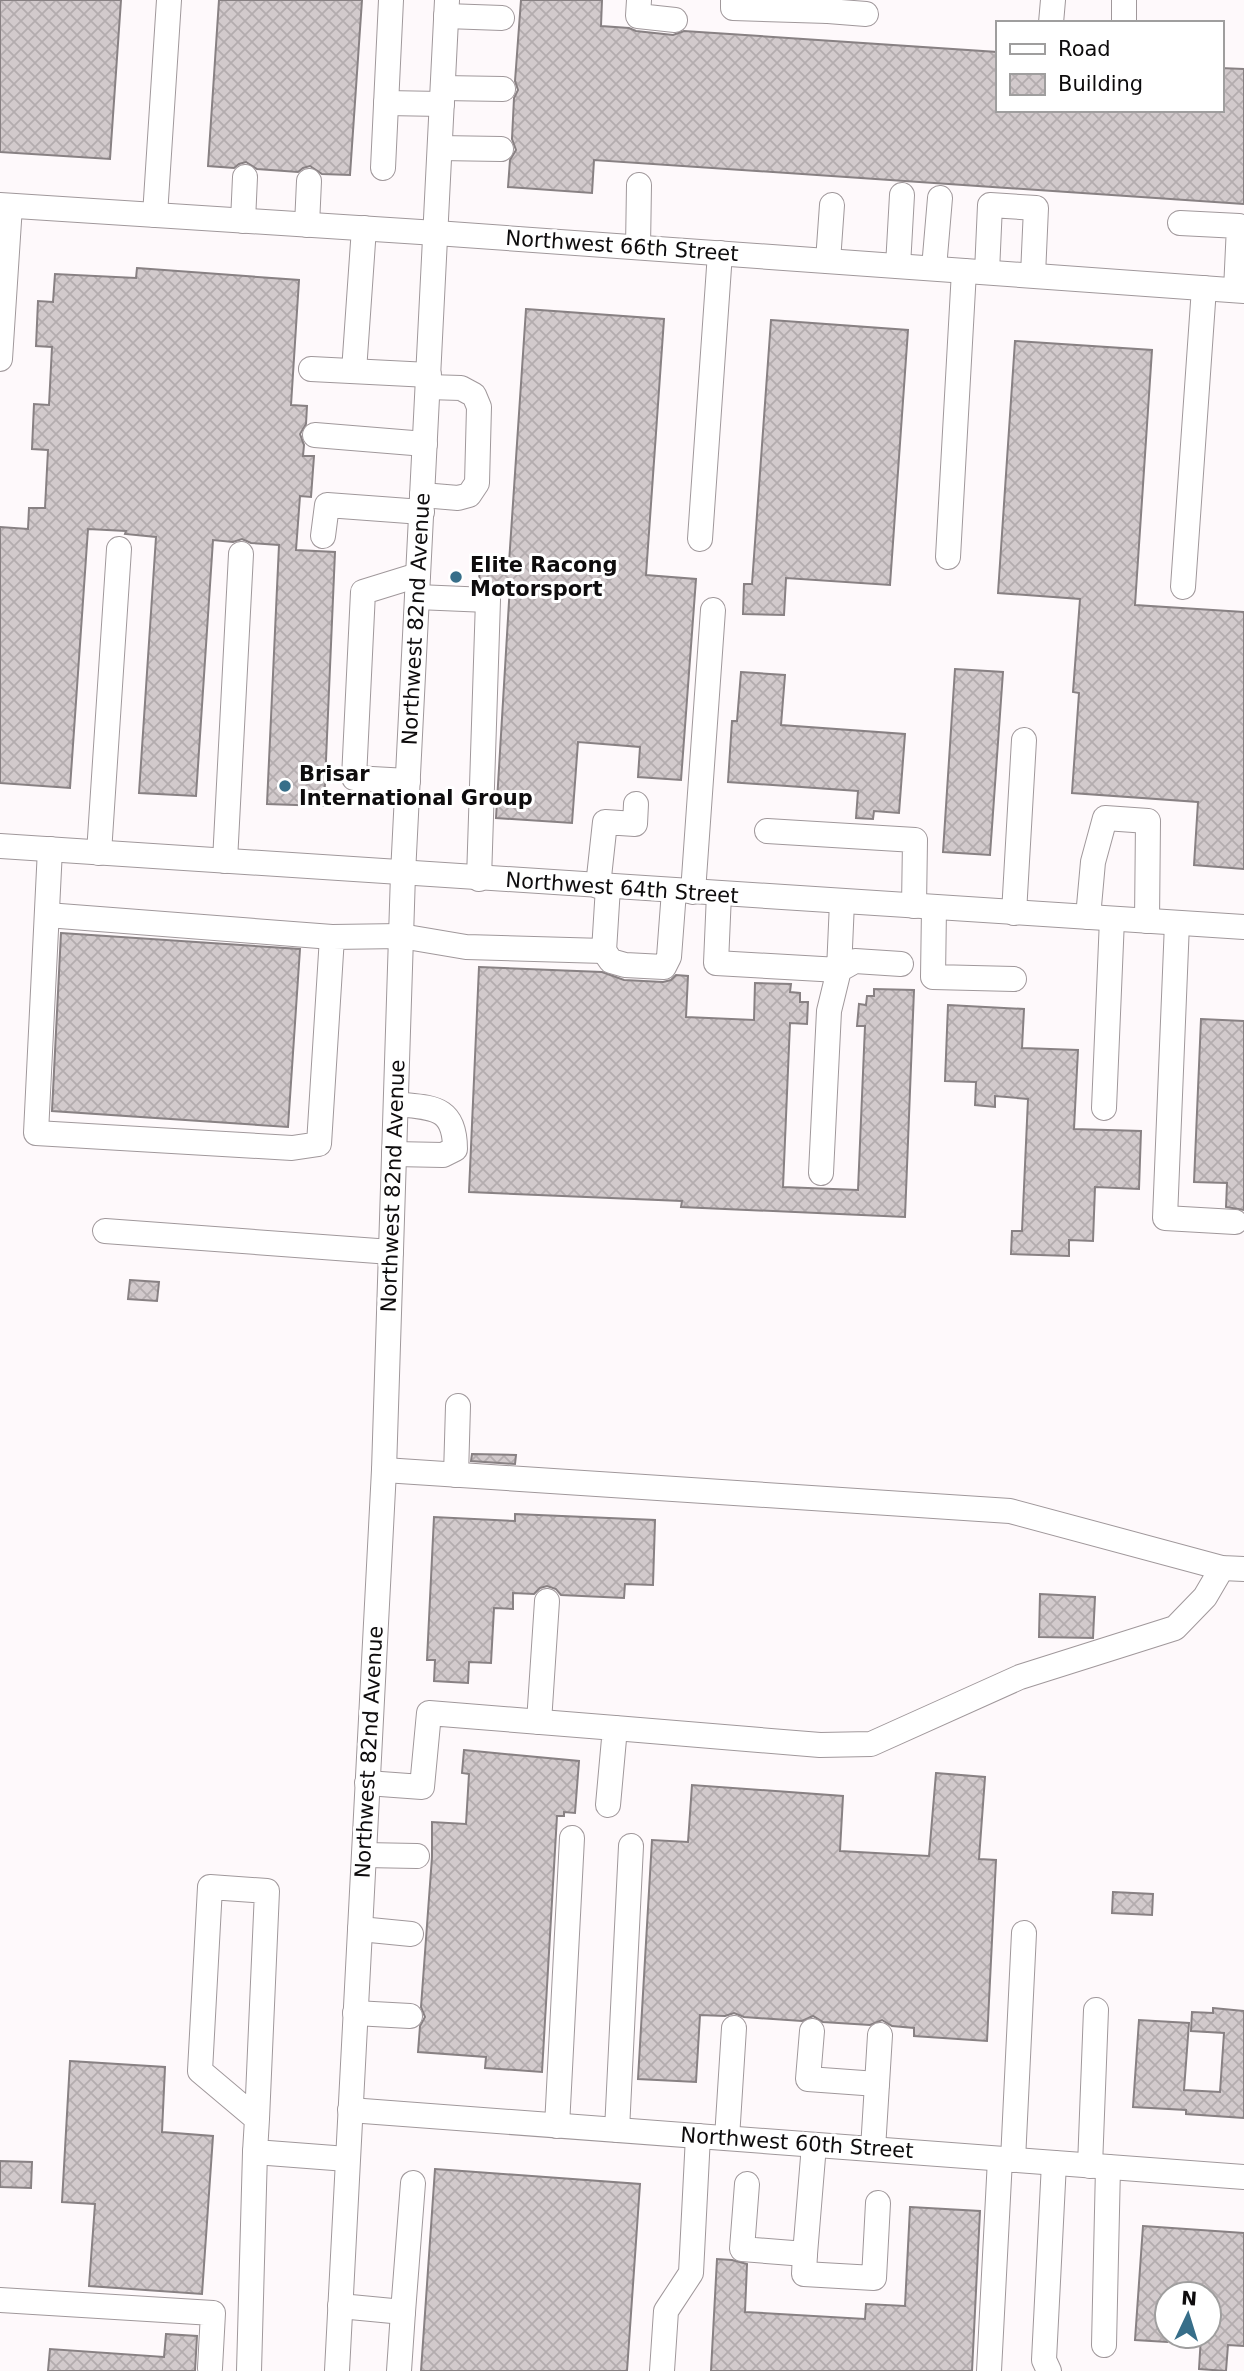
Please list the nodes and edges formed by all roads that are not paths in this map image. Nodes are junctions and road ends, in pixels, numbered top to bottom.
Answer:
1 (169, 0) edge
2 (391, 0) edge
3 (639, 0) edge
4 (733, 0) edge
5 (1053, 0) edge
6 (1124, 0) edge
7 (828, 6) edge
8 (447, 8) edge
9 (866, 14) dead end
10 (502, 18) dead end
11 (675, 20) dead end
12 (1051, 21) edge
13 (1124, 21) edge
14 (503, 89) dead end
15 (442, 96) junction
16 (386, 103) junction
17 (440, 148) junction
18 (501, 149) dead end
19 (383, 168) dead end
20 (246, 177) dead end
21 (309, 181) dead end
22 (639, 185) dead end
23 (902, 195) dead end
24 (940, 198) dead end
25 (832, 205) dead end
26 (5, 206) edge
27 (155, 215) junction
28 (243, 221) junction
29 (1180, 223) dead end
30 (307, 225) junction
31 (365, 228) junction
32 (436, 233) junction
33 (638, 247) junction
34 (720, 253) junction
35 (828, 261) junction
36 (898, 266) junction
37 (934, 268) junction
38 (975, 271) junction
39 (1033, 275) junction
40 (1204, 288) junction
41 (1240, 290) edge
42 (0, 359) edge
43 (312, 369) dead end
44 (354, 372) junction
45 (428, 381) junction
46 (315, 435) dead end
47 (425, 444) junction
48 (422, 504) junction
49 (323, 536) dead end
50 (700, 540) dead end
51 (119, 549) dead end
52 (241, 554) dead end
53 (948, 557) dead end
54 (418, 586) junction
55 (1184, 587) dead end
56 (713, 610) dead end
57 (1024, 740) dead end
58 (408, 781) junction
59 (636, 804) dead end
60 (767, 831) dead end
61 (0, 846) edge
62 (50, 849) junction
63 (99, 853) junction
64 (225, 861) junction
65 (404, 874) junction
66 (479, 878) junction
67 (603, 886) junction
68 (684, 891) junction
69 (719, 894) junction
70 (842, 902) junction
71 (924, 907) junction
72 (1014, 913) junction
73 (47, 915) junction
74 (1100, 918) junction
75 (1146, 921) junction
76 (1177, 923) junction
77 (1244, 928) edge
78 (401, 936) junction
79 (332, 937) junction
80 (604, 951) junction
81 (901, 964) dead end
82 (839, 970) junction
83 (1014, 979) dead end
84 (396, 1104) junction
85 (1104, 1108) dead end
86 (394, 1154) junction
87 (821, 1173) dead end
88 (1235, 1222) dead end
89 (105, 1231) dead end
90 (391, 1252) junction
91 (458, 1406) dead end
92 (384, 1470) junction
93 (456, 1475) junction
94 (1233, 1569) edge
95 (547, 1601) dead end
96 (539, 1722) junction
97 (615, 1728) junction
98 (367, 1783) junction
99 (608, 1805) dead end
100 (572, 1838) dead end
101 (631, 1846) dead end
102 (364, 1855) junction
103 (417, 1856) dead end
104 (360, 1929) junction
105 (1024, 1933) dead end
106 (411, 1934) dead end
107 (1096, 2010) dead end
108 (355, 2013) junction
109 (410, 2016) dead end
110 (734, 2028) dead end
111 (812, 2031) dead end
112 (880, 2035) dead end
113 (877, 2084) junction
114 (350, 2110) junction
115 (257, 2119) junction
116 (557, 2126) junction
117 (617, 2130) junction
118 (698, 2136) junction
119 (727, 2138) junction
120 (814, 2145) junction
121 (873, 2149) junction
122 (255, 2152) junction
123 (347, 2159) junction
124 (1007, 2159) junction
125 (1054, 2163) junction
126 (1099, 2166) junction
127 (1244, 2177) edge
128 (413, 2183) dead end
129 (747, 2184) dead end
130 (878, 2203) dead end
131 (805, 2254) junction
132 (0, 2300) edge
133 (340, 2306) junction
134 (404, 2312) junction
135 (1104, 2345) dead end
136 (210, 2368) dead end
137 (249, 2371) edge
138 (337, 2371) edge
139 (399, 2371) edge
140 (663, 2371) edge
141 (989, 2371) edge
142 (1049, 2371) edge

1 - 27 street
2 - 16 street
3 - 11 street
4 - 7 street
5 - 12 street
6 - 13 street
7 - 9 street
8 - 10 street
8 - 15 street, Northwest 82nd Avenue
14 - 15 street
15 - 16 street
15 - 17 street, Northwest 82nd Avenue
16 - 19 street
17 - 18 street
17 - 32 street, Northwest 82nd Avenue
20 - 28 street
21 - 30 street
22 - 33 street
23 - 36 street
24 - 37 street
25 - 35 street
26 - 27 street, Northwest 66th Street
26 - 42 street
27 - 28 street, Northwest 66th Street
28 - 30 street, Northwest 66th Street
29 - 41 street
30 - 31 street, Northwest 66th Street
31 - 32 street, Northwest 66th Street
31 - 44 street
32 - 33 street, Northwest 66th Street
32 - 45 street, Northwest 82nd Avenue
33 - 34 street, Northwest 66th Street
34 - 35 street, Northwest 66th Street
34 - 50 street
35 - 36 street, Northwest 66th Street
36 - 37 street, Northwest 66th Street
37 - 38 street, Northwest 66th Street
38 - 39 street, Northwest 66th Street
38 - 39 street
38 - 53 street
39 - 40 street, Northwest 66th Street
40 - 41 street, Northwest 66th Street
40 - 55 street
43 - 44 street
44 - 45 street
45 - 47 street, Northwest 82nd Avenue
45 - 48 street
46 - 47 street
47 - 48 street, Northwest 82nd Avenue
48 - 49 street
48 - 54 street, Northwest 82nd Avenue
51 - 63 street
52 - 64 street
54 - 58 street, Northwest 82nd Avenue
54 - 58 street
54 - 66 street
56 - 68 street
57 - 72 street
58 - 65 street, Northwest 82nd Avenue
59 - 67 street
60 - 71 street
61 - 62 street, Northwest 64th Street
62 - 63 street, Northwest 64th Street
62 - 73 street
63 - 64 street, Northwest 64th Street
64 - 65 street, Northwest 64th Street
65 - 66 street, Northwest 64th Street
65 - 78 street, Northwest 82nd Avenue
66 - 67 street, Northwest 64th Street
67 - 68 street, Northwest 64th Street
67 - 80 street
68 - 69 street, Northwest 64th Street
68 - 80 street
69 - 70 street, Northwest 64th Street
69 - 82 street
70 - 71 street, Northwest 64th Street
70 - 82 street
71 - 72 street, Northwest 64th Street
71 - 83 street
72 - 74 street, Northwest 64th Street
73 - 79 street
73 - 79 street
74 - 75 street, Northwest 64th Street
74 - 75 street
74 - 85 street
75 - 76 street, Northwest 64th Street
76 - 77 street, Northwest 64th Street
76 - 88 street
78 - 79 street
78 - 80 street
78 - 84 street, Northwest 82nd Avenue
81 - 82 street
82 - 87 street
84 - 86 street, Northwest 82nd Avenue
84 - 86 street
86 - 90 street, Northwest 82nd Avenue
89 - 90 street
90 - 92 street, Northwest 82nd Avenue
91 - 93 street
92 - 93 street
92 - 98 street, Northwest 82nd Avenue
93 - 94 street
94 - 97 street
95 - 96 street
96 - 97 street
96 - 98 street
97 - 99 street
98 - 102 street, Northwest 82nd Avenue
100 - 116 street
101 - 117 street
102 - 103 street
102 - 104 street, Northwest 82nd Avenue
104 - 106 street
104 - 108 street, Northwest 82nd Avenue
105 - 124 street
107 - 126 street
108 - 109 street
108 - 114 street, Northwest 82nd Avenue
110 - 119 street
111 - 113 street
112 - 113 street
113 - 121 street
114 - 116 street, Northwest 60th Street
114 - 123 street, Northwest 82nd Avenue
115 - 115 street
115 - 122 street
116 - 117 street, Northwest 60th Street
117 - 118 street, Northwest 60th Street
118 - 119 street, Northwest 60th Street
118 - 140 street
119 - 120 street, Northwest 60th Street
120 - 121 street, Northwest 60th Street
120 - 131 street
121 - 124 street, Northwest 60th Street
122 - 123 street
122 - 137 street
123 - 133 street, Northwest 82nd Avenue
124 - 125 street, Northwest 60th Street
124 - 141 street
125 - 126 street, Northwest 60th Street
125 - 142 street
126 - 127 street, Northwest 60th Street
126 - 135 street
128 - 134 street
129 - 131 street
130 - 131 street
132 - 136 street
133 - 134 street
133 - 138 street, Northwest 82nd Avenue
134 - 139 street

